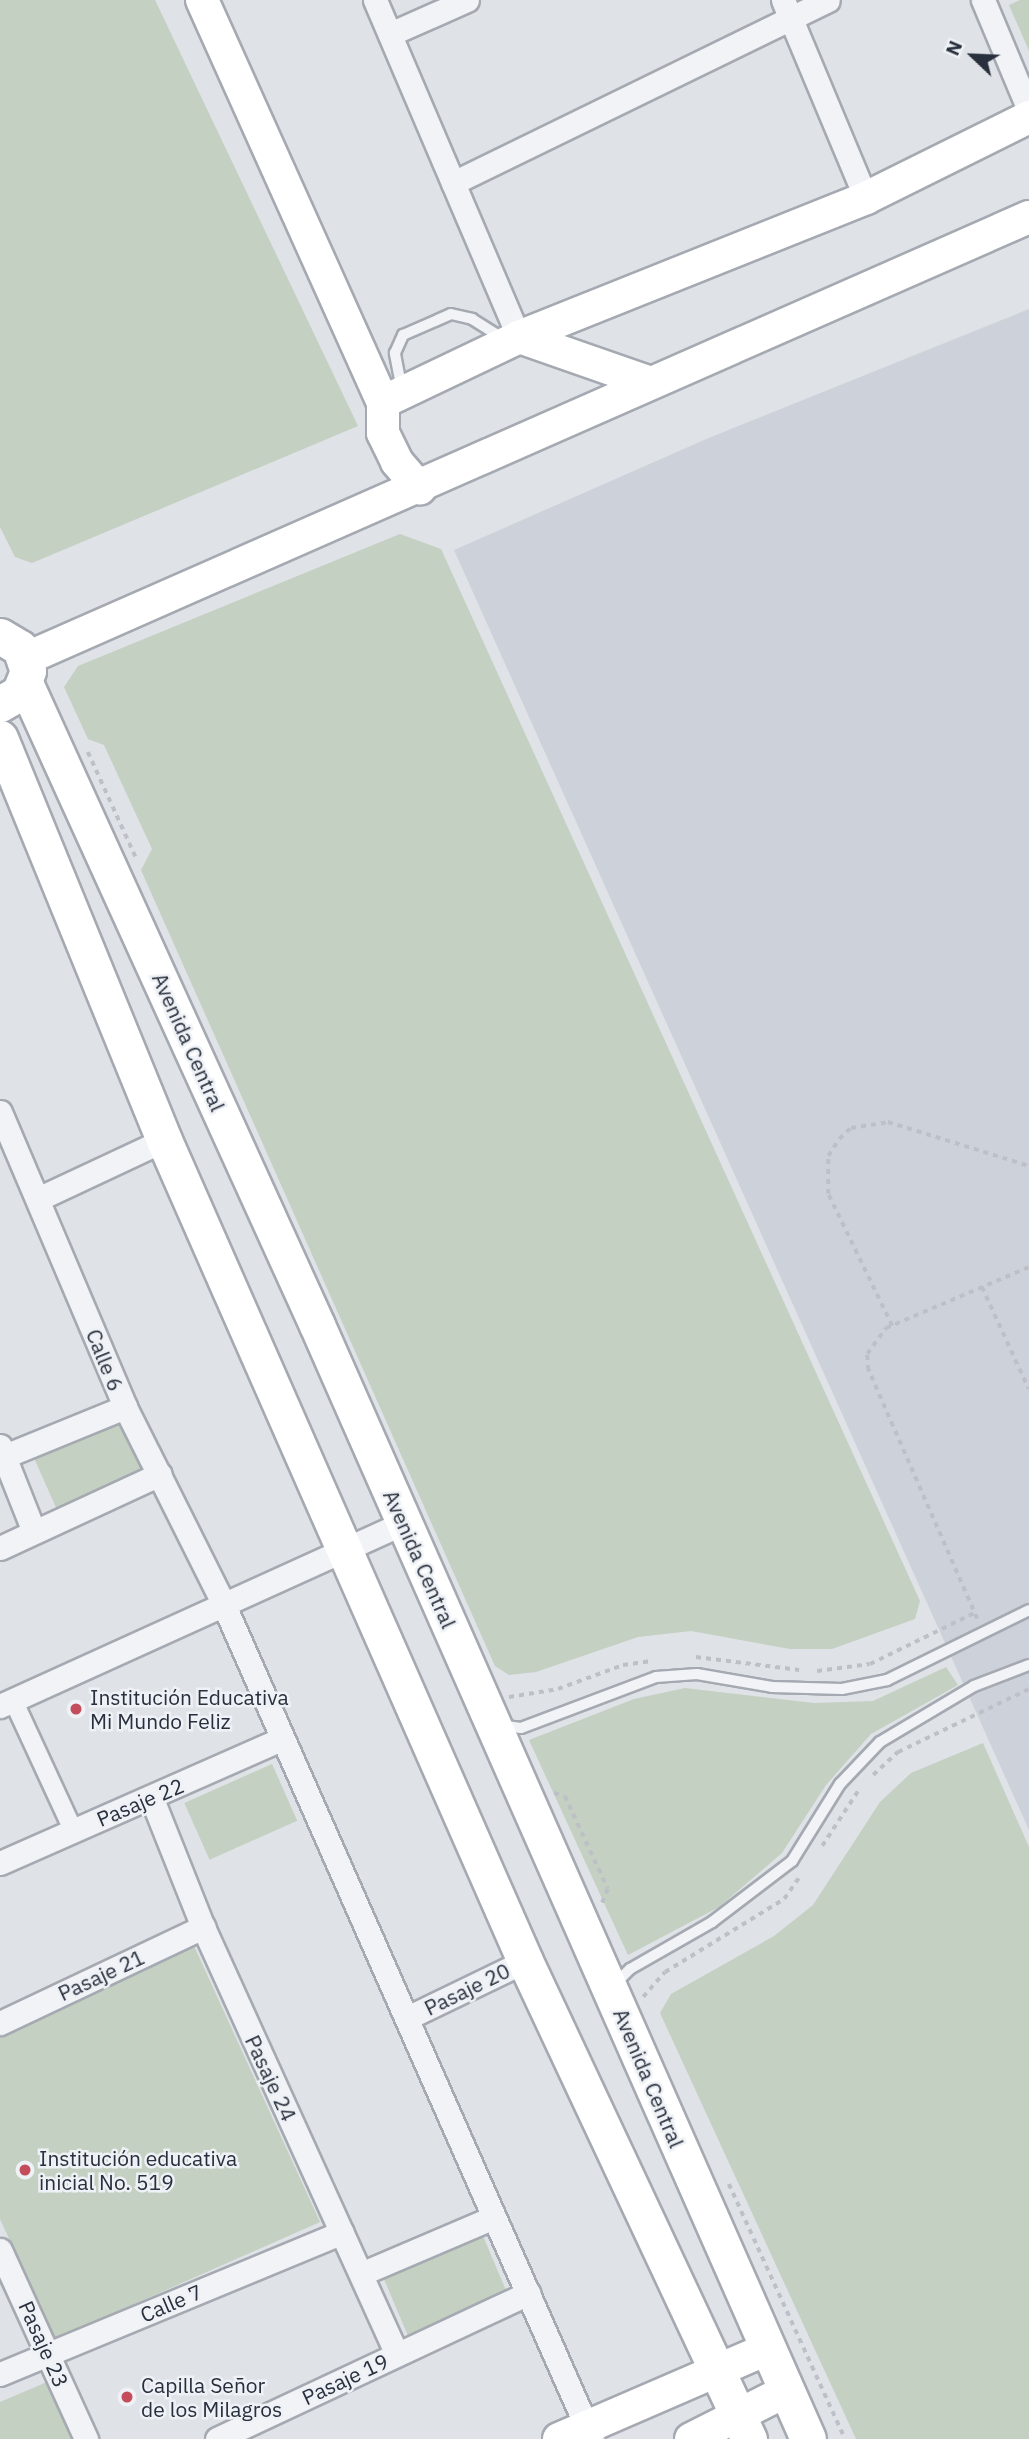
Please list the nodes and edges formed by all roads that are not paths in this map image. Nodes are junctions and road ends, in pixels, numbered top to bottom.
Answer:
1 (202, 0) edge
2 (375, 0) edge
3 (467, 0) edge
4 (828, 0) edge
5 (984, 0) edge
6 (788, 9) edge
7 (390, 34) junction
8 (1029, 110) edge
9 (1029, 117) edge
10 (453, 183) junction
11 (866, 198) junction
12 (1029, 217) edge
13 (514, 340) junction
14 (648, 383) junction
15 (393, 397) junction
16 (420, 488) junction
17 (13, 670) edge
18 (0, 738) edge
19 (0, 1112) edge
20 (164, 1140) junction
21 (40, 1198) junction
22 (125, 1407) junction
23 (2, 1451) edge
24 (160, 1474) junction
25 (404, 1523) junction
26 (34, 1532) junction
27 (0, 1548) edge
28 (345, 1551) junction
29 (223, 1603) junction
30 (1029, 1610) edge
31 (1029, 1665) edge
32 (7, 1703) edge
33 (498, 1711) junction
34 (279, 1740) junction
35 (152, 1798) junction
36 (73, 1830) junction
37 (0, 1863) edge
38 (203, 1927) junction
39 (525, 1961) junction
40 (627, 1993) junction
41 (410, 2017) junction
42 (0, 2023) edge
43 (494, 2217) junction
44 (342, 2232) junction
45 (0, 2250) edge
46 (363, 2273) junction
47 (528, 2293) junction
48 (767, 2348) junction
49 (50, 2354) junction
50 (397, 2354) junction
51 (716, 2371) junction
52 (0, 2374) edge
53 (786, 2391) junction
54 (743, 2428) edge
55 (579, 2435) edge
56 (86, 2439) edge
57 (217, 2439) edge
58 (691, 2439) edge
59 (808, 2439) edge

1 - 15 main road
2 - 7 street
3 - 7 street
4 - 6 street
5 - 8 street
6 - 10 street
6 - 11 street
7 - 10 street
9 - 11 main road
10 - 13 street
11 - 13 main road
12 - 14 main road
13 - 14 main road
13 - 15 main road
13 - 15 lane
14 - 16 main road
15 - 16 main road
16 - 17 main road
17 - 25 main road, Avenida Central
18 - 20 main road
19 - 21 street, Calle 6
20 - 21 street
20 - 28 main road
21 - 22 street, Calle 6
22 - 23 street
22 - 24 street, Calle 6
23 - 26 street
24 - 26 street
24 - 29 street, Calle 6
25 - 28 street
25 - 33 main road, Avenida Central
26 - 27 street
28 - 29 street
28 - 39 main road
29 - 32 street
29 - 34 street, Calle 6
30 - 33 lane
31 - 40 lane
32 - 36 street
33 - 40 main road, Avenida Central
34 - 35 street, Pasaje 22
34 - 41 street, Calle 6
35 - 36 street, Pasaje 22
35 - 38 street, Pasaje 24
36 - 37 street, Pasaje 22
38 - 42 street, Pasaje 21
38 - 44 street, Pasaje 24
39 - 41 street, Pasaje 20
39 - 51 main road
40 - 48 main road, Avenida Central
41 - 43 street, Calle 6
43 - 46 street
43 - 47 street, Calle 6
44 - 46 street, Pasaje 24
44 - 49 street, Calle 7
45 - 49 street, Pasaje 23
46 - 50 street, Pasaje 24
47 - 50 street, Pasaje 19
47 - 55 street, Calle 6
48 - 51 main road
48 - 53 main road, Avenida Central
49 - 52 street, Calle 7
49 - 56 street, Pasaje 23
50 - 57 street, Pasaje 19
51 - 54 main road
51 - 55 main road
53 - 54 main road
53 - 59 main road, Avenida Central
54 - 58 main road

